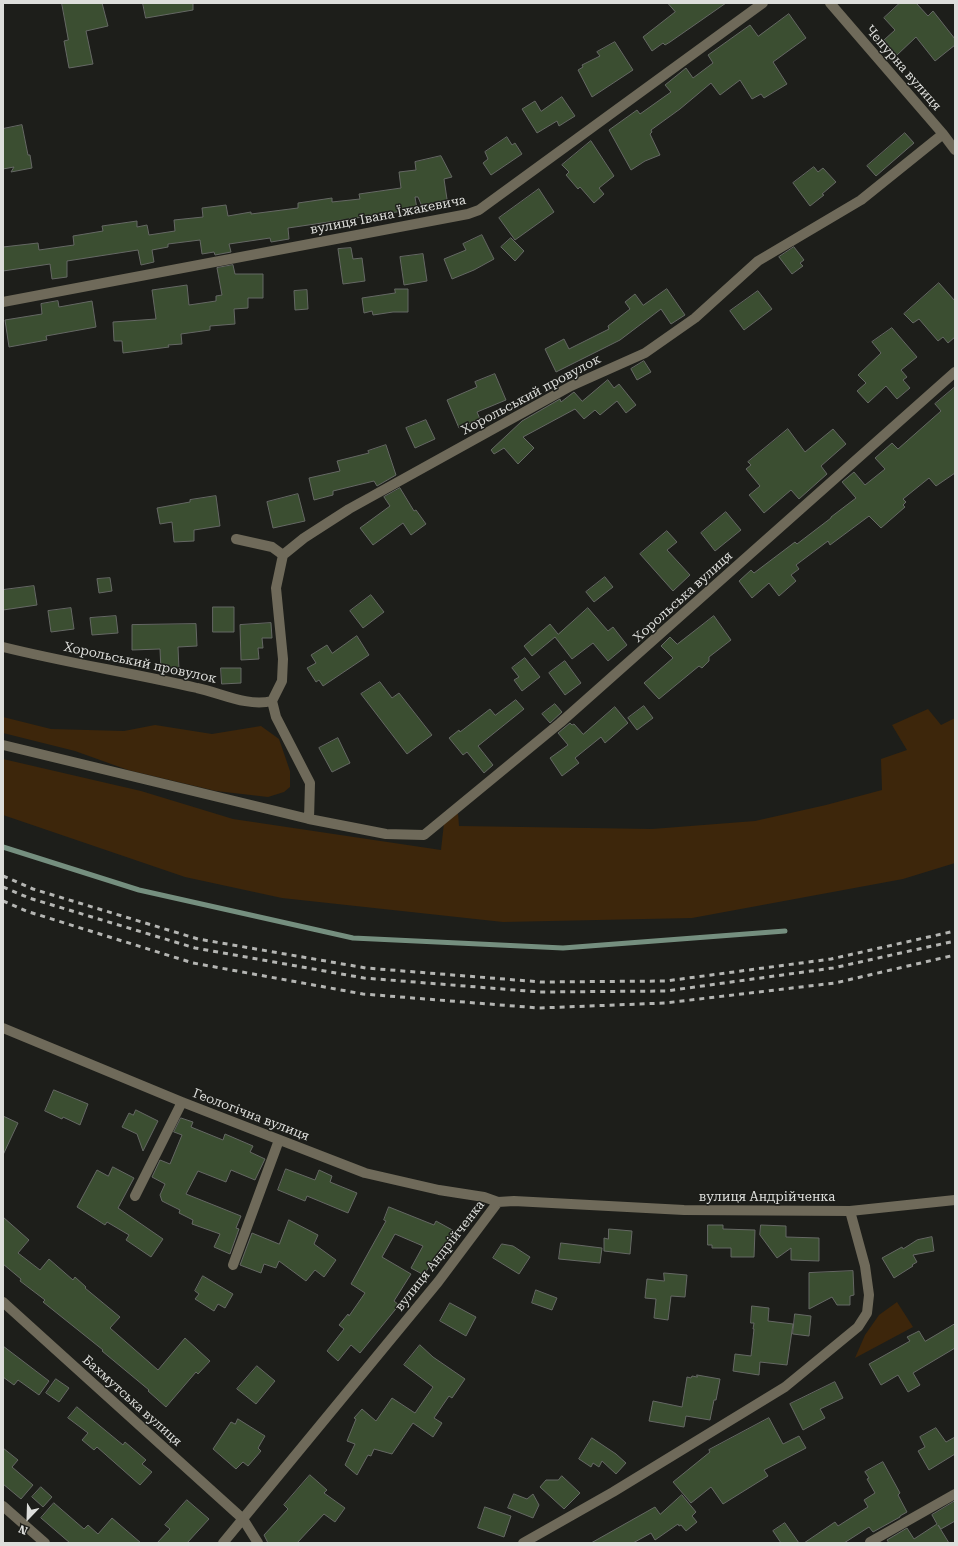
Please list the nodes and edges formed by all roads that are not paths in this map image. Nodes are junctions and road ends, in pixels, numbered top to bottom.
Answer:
1 (763, 3) edge
2 (830, 3) edge
3 (943, 134) junction
4 (955, 150) edge
5 (3, 302) edge
6 (955, 372) edge
7 (236, 539) dead end
8 (283, 555) junction
9 (3, 647) edge
10 (272, 700) junction
11 (3, 745) edge
12 (309, 819) junction
13 (3, 1028) edge
14 (182, 1102) junction
15 (279, 1140) junction
16 (135, 1196) dead end
17 (955, 1200) edge
18 (498, 1202) junction
19 (850, 1211) junction
20 (233, 1265) dead end
21 (3, 1302) edge
22 (955, 1494) edge
23 (3, 1506) edge
24 (243, 1519) junction
25 (870, 1542) dead end
26 (45, 1543) edge
27 (223, 1543) edge
28 (258, 1543) edge
29 (523, 1543) edge

1 - 5 street, вулиця Івана Їжакевича
2 - 3 street, Чепурна вулиця
3 - 4 street, Чепурна вулиця
3 - 8 street, Хорольський провулок
6 - 12 street, Хорольська вулиця
7 - 8 street
8 - 10 street
9 - 10 street, Хорольський провулок
10 - 12 street
11 - 12 street
13 - 14 street, Геологічна вулиця
14 - 15 street, Геологічна вулиця
14 - 16 street
15 - 18 street, Геологічна вулиця
15 - 20 street
17 - 19 street, вулиця Андрійченка
18 - 19 street, вулиця Андрійченка
18 - 24 street, вулиця Андрійченка
19 - 29 street, вулиця Андрійченка
21 - 24 street, Бахмутська вулиця
22 - 25 street
23 - 26 street
24 - 27 street, вулиця Андрійченка
24 - 28 street, Бахмутська вулиця

